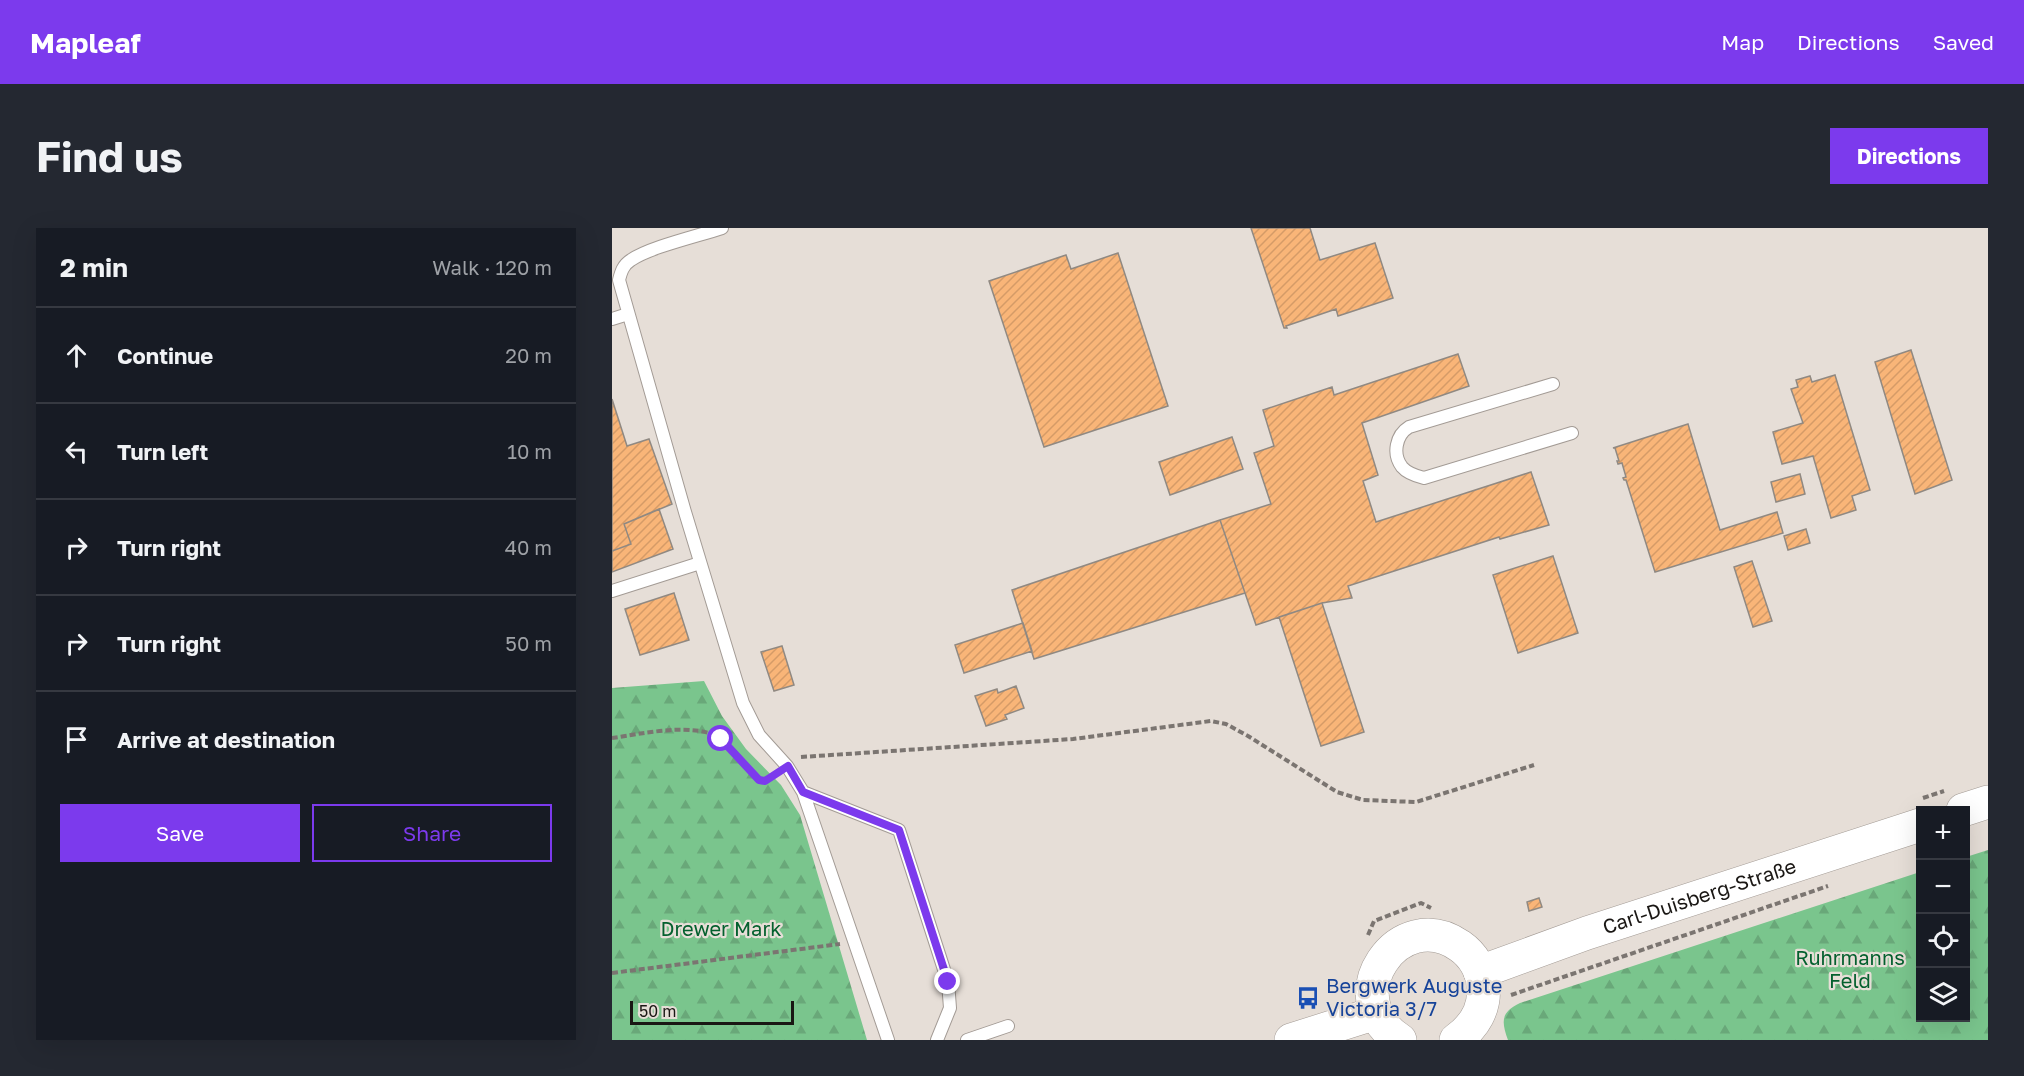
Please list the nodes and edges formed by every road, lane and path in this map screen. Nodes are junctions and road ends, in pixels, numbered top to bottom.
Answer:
1 (722, 228) edge
2 (628, 314) junction
3 (612, 319) edge
4 (1553, 384) dead end
5 (1572, 433) dead end
6 (700, 563) junction
7 (612, 591) edge
8 (612, 738) edge
9 (1534, 765) dead end
10 (788, 766) junction
11 (803, 792) junction
12 (1988, 802) edge
13 (1970, 808) edge
14 (1916, 826) edge
15 (1837, 883) dead end
16 (855, 942) junction
17 (1480, 972) junction
18 (612, 973) edge
19 (1511, 995) dead end
20 (1376, 1013) junction
21 (1008, 1026) dead end
22 (888, 1040) edge
23 (937, 1040) edge
24 (967, 1040) edge
25 (1291, 1040) edge
26 (1400, 1040) edge
27 (1456, 1040) edge

1 - 2 lane
2 - 3 lane
2 - 6 lane
4 - 5 lane
6 - 7 lane
6 - 10 lane
8 - 10 path
9 - 10 path
10 - 11 lane
11 - 16 lane
11 - 23 lane
12 - 13 main road
14 - 17 main road, Carl-Duisberg-Straße
15 - 19 path
16 - 18 path
16 - 22 lane
17 - 20 main road
17 - 27 main road
20 - 25 main road
20 - 26 main road
21 - 24 lane

